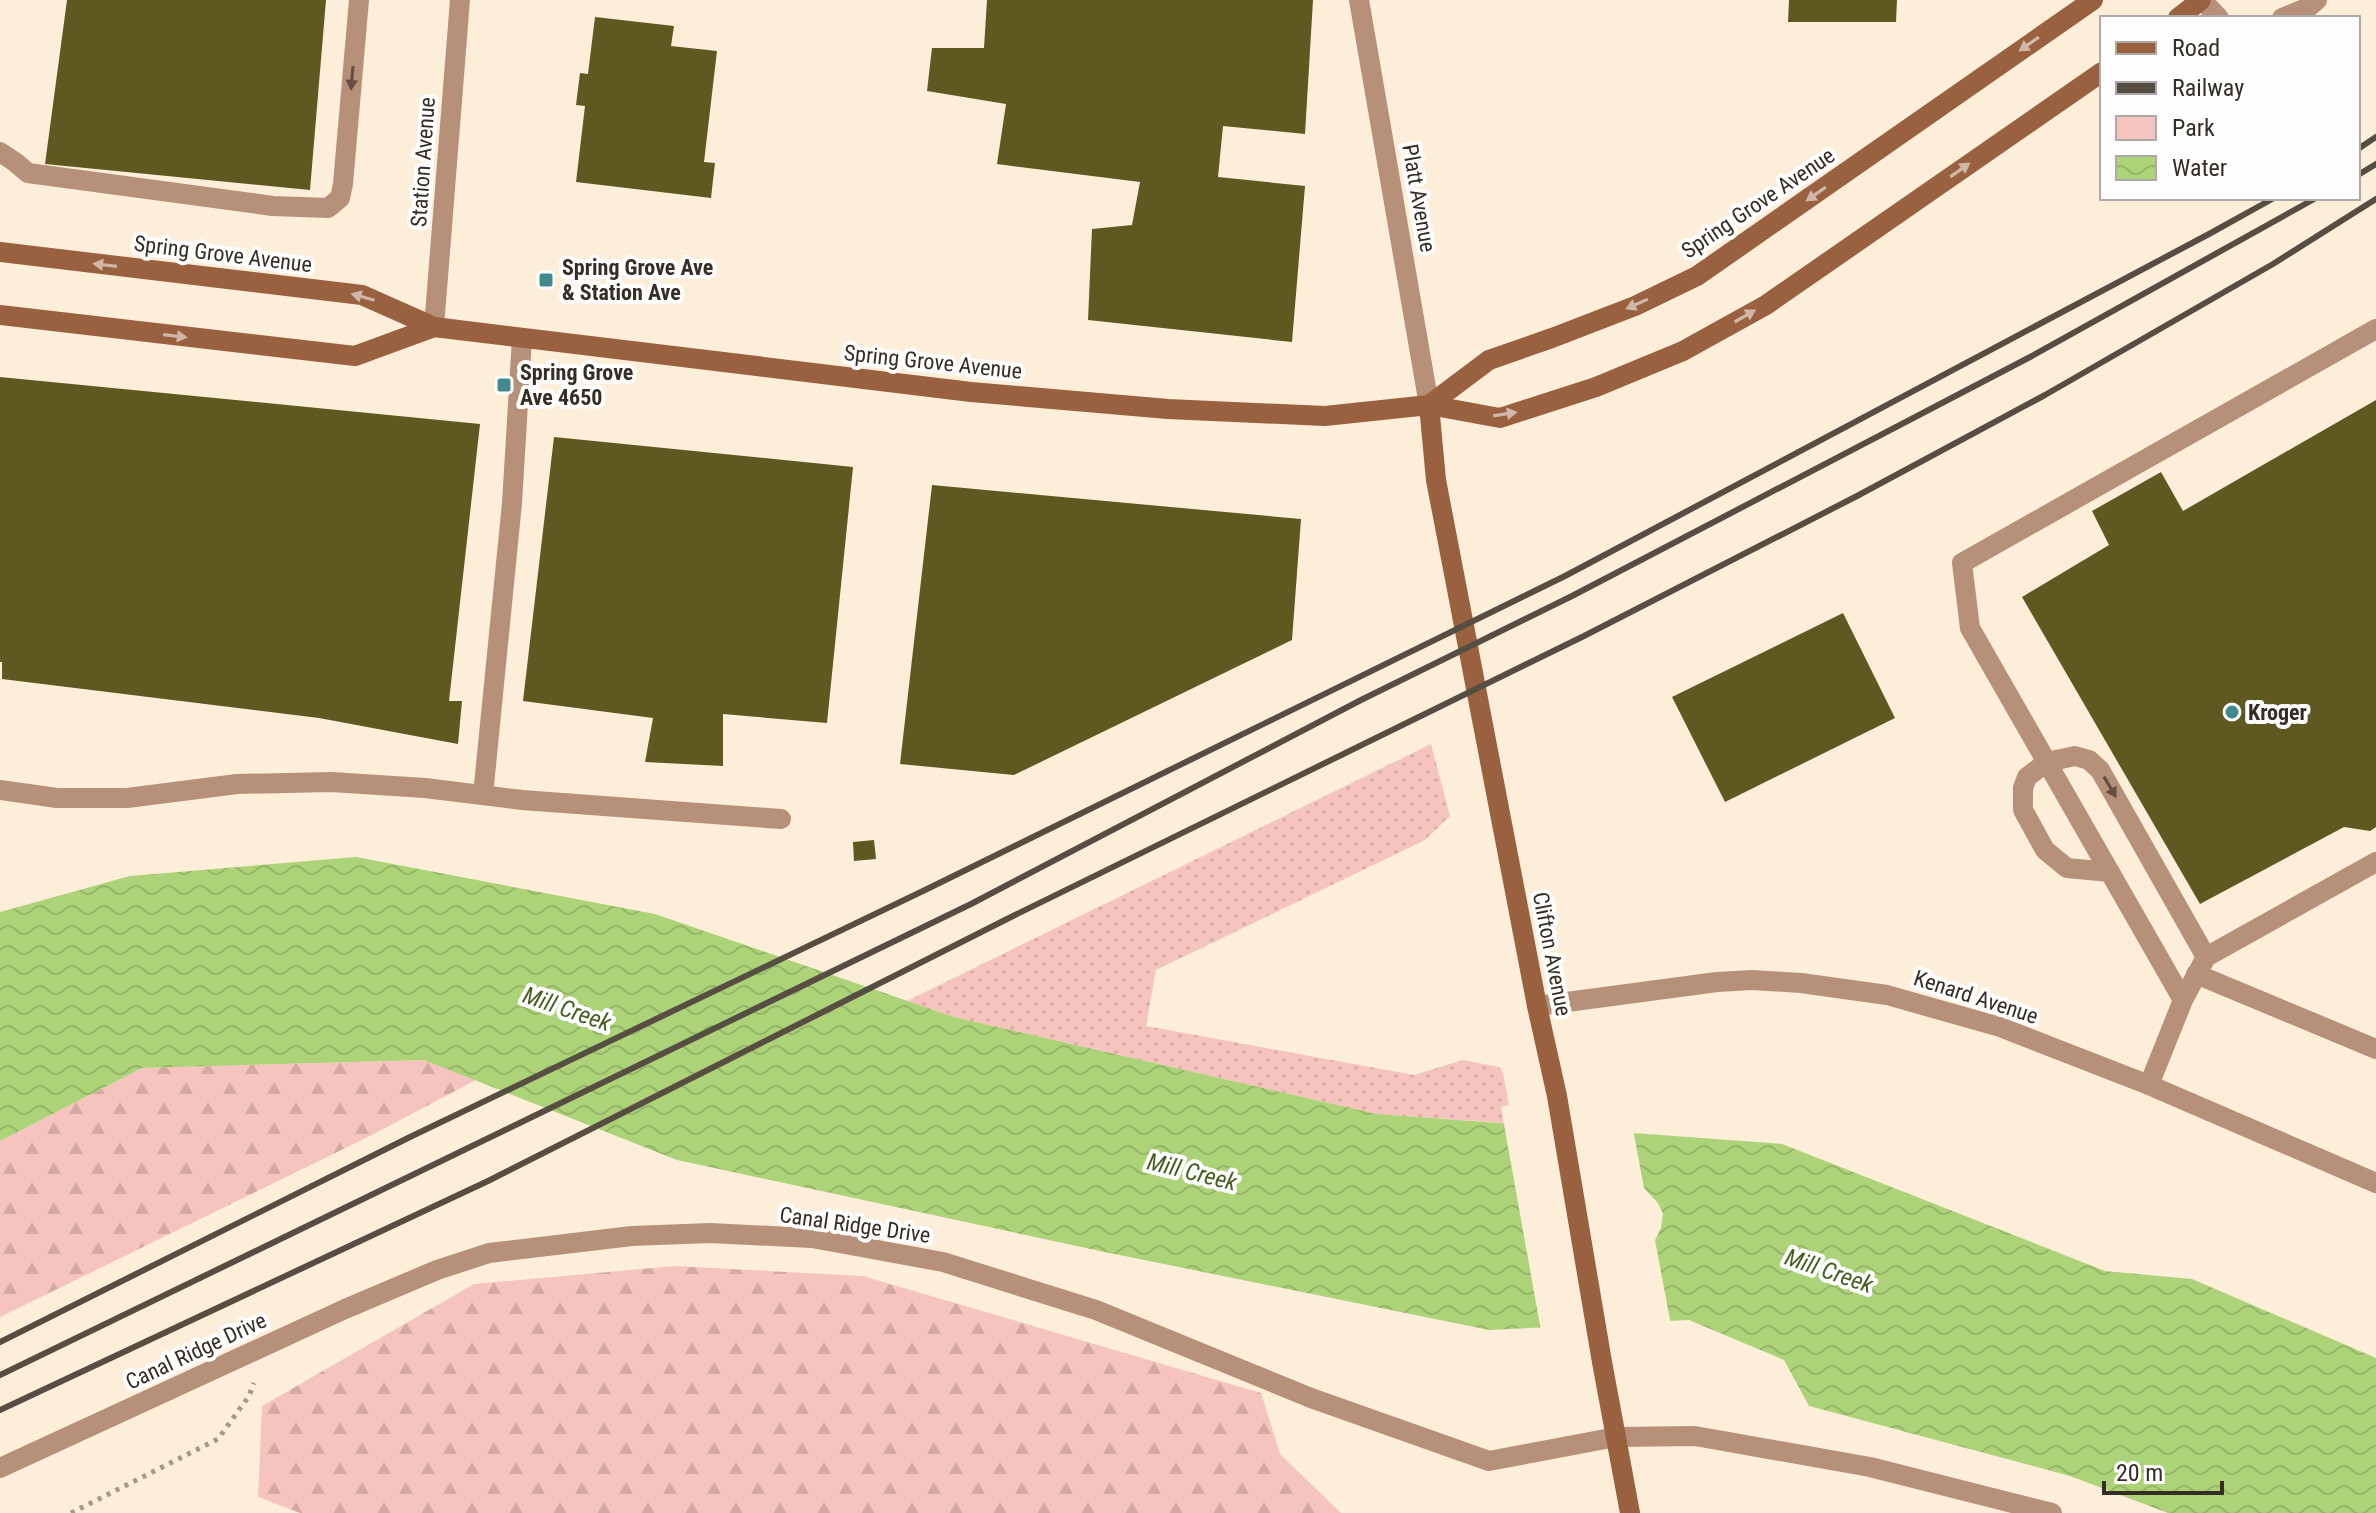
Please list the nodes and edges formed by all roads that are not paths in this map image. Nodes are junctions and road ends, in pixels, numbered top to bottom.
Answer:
1 (359, 0) edge
2 (460, 0) edge
3 (1359, 0) edge
4 (2093, 0) edge
5 (2201, 0) edge
6 (2317, 0) edge
7 (2181, 16) edge
8 (2217, 16) edge
9 (2287, 16) edge
10 (2100, 73) edge
11 (0, 152) edge
12 (0, 252) edge
13 (0, 315) edge
14 (434, 327) junction
15 (2376, 329) edge
16 (522, 338) junction
17 (1429, 405) junction
18 (2047, 762) junction
19 (0, 790) edge
20 (483, 795) junction
21 (781, 819) dead end
22 (2376, 862) edge
23 (2110, 872) junction
24 (2201, 966) junction
25 (2183, 1000) junction
26 (1537, 1006) junction
27 (2376, 1049) edge
28 (2149, 1085) junction
29 (2376, 1183) edge
30 (1616, 1437) junction
31 (0, 1468) edge
32 (1630, 1513) edge
33 (2052, 1513) edge

1 -> 11 street
2 - 14 street, Station Avenue
3 - 17 street, Platt Avenue
4 -> 17 main road, Spring Grove Avenue
5 - 7 main road
5 - 8 street
6 - 9 street
17 -> 10 main road, Spring Grove Avenue
14 -> 12 main road, Spring Grove Avenue
13 -> 14 main road, Spring Grove Avenue
14 - 16 main road, Spring Grove Avenue
15 - 18 street
16 - 17 main road, Spring Grove Avenue
16 - 20 street
17 - 26 main road, Clifton Avenue
18 - 23 street
18 - 23 street
18 -> 24 street
19 - 20 street
20 - 21 street
22 - 24 street
23 - 25 street
24 - 25 street
24 - 27 street
25 - 28 street
26 - 28 street, Kenard Avenue
26 - 30 main road, Clifton Avenue
28 - 29 street, Kenard Avenue
30 - 31 street, Canal Ridge Drive
30 - 32 main road, Clifton Avenue
30 - 33 street, Canal Ridge Drive

